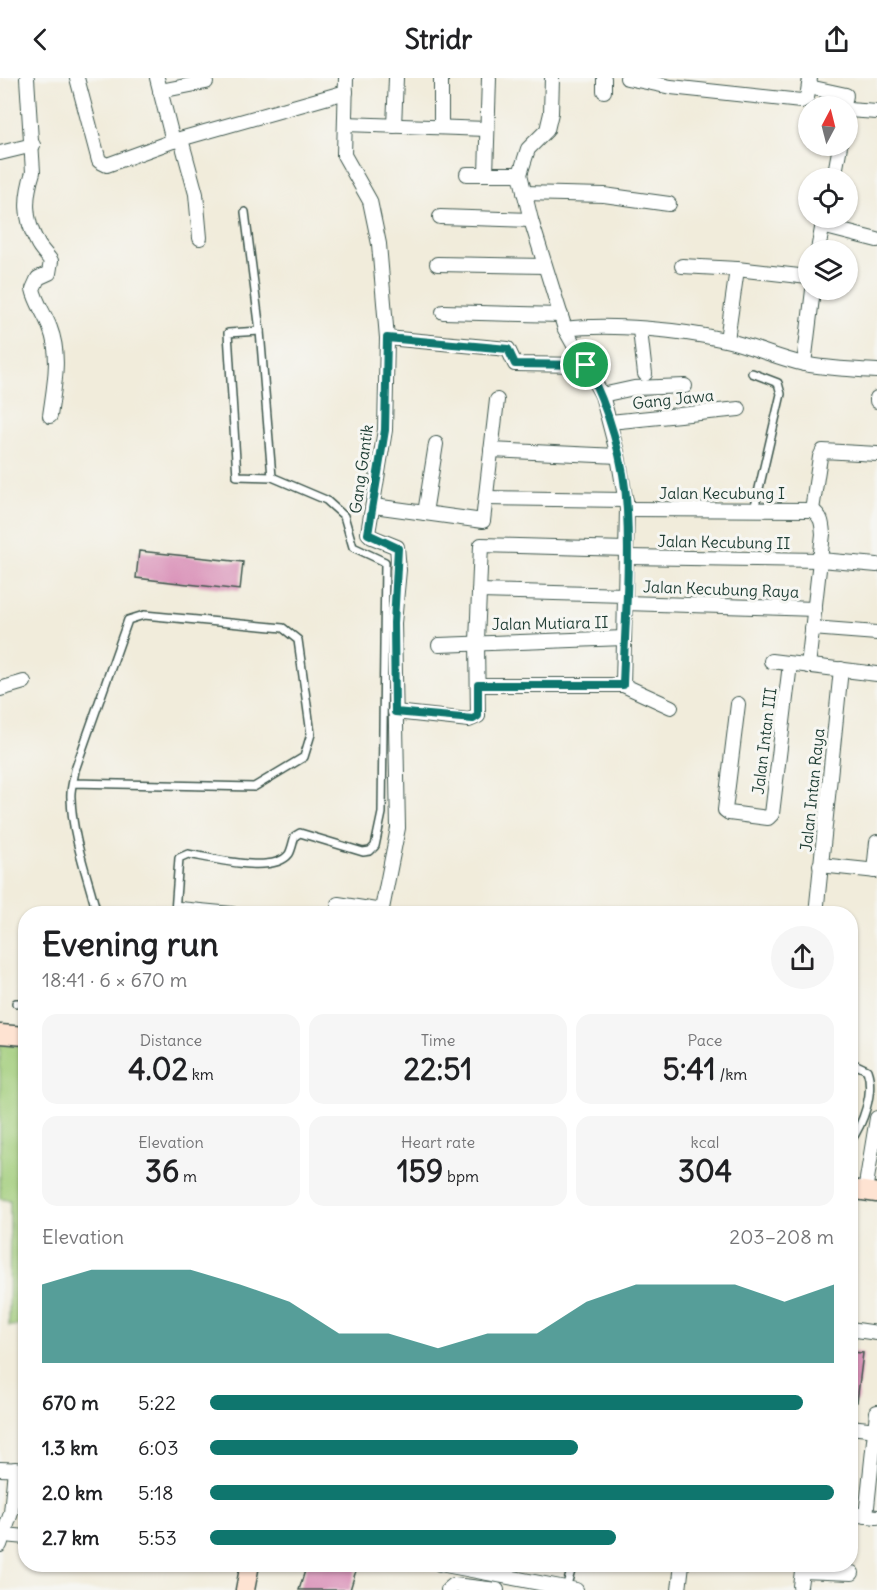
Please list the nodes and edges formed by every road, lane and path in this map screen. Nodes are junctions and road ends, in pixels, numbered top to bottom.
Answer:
1 (27, 78) edge
2 (78, 78) edge
3 (396, 78) edge
4 (441, 78) edge
5 (489, 78) edge
6 (552, 78) edge
7 (627, 78) edge
8 (720, 78) edge
9 (206, 81) dead end
10 (671, 82) edge
11 (809, 82) edge
12 (159, 84) edge
13 (346, 85) edge
14 (719, 92) junction
15 (846, 96) edge
16 (858, 111) edge
17 (877, 112) edge
18 (345, 124) junction
19 (394, 126) junction
20 (441, 127) junction
21 (487, 129) junction
22 (177, 140) junction
23 (33, 145) junction
24 (0, 153) edge
25 (467, 174) dead end
26 (486, 174) junction
27 (520, 174) junction
28 (524, 193) junction
29 (669, 204) dead end
30 (245, 212) dead end
31 (440, 217) dead end
32 (531, 220) junction
33 (841, 228) edge
34 (200, 238) dead end
35 (877, 240) edge
36 (436, 264) dead end
37 (545, 266) junction
38 (682, 266) dead end
39 (737, 268) junction
40 (798, 276) edge
41 (812, 300) edge
42 (443, 312) dead end
43 (561, 315) junction
44 (565, 329) junction
45 (640, 330) junction
46 (260, 331) junction
47 (387, 338) junction
48 (727, 340) junction
49 (804, 364) junction
50 (586, 365) junction
51 (877, 371) edge
52 (752, 373) dead end
53 (645, 374) dead end
54 (685, 386) dead end
55 (602, 395) junction
56 (497, 400) dead end
57 (739, 409) dead end
58 (50, 416) dead end
59 (610, 422) junction
60 (436, 444) dead end
61 (491, 450) junction
62 (877, 454) edge
63 (618, 456) junction
64 (272, 477) junction
65 (486, 498) junction
66 (627, 505) junction
67 (374, 506) junction
68 (754, 510) junction
69 (814, 511) junction
70 (425, 513) junction
71 (626, 553) junction
72 (821, 560) junction
73 (877, 565) edge
74 (479, 591) junction
75 (625, 599) junction
76 (815, 609) junction
77 (812, 628) junction
78 (877, 633) edge
79 (624, 638) junction
80 (477, 641) junction
81 (439, 645) dead end
82 (771, 661) dead end
83 (790, 664) junction
84 (808, 666) junction
85 (841, 669) junction
86 (877, 674) edge
87 (24, 682) dead end
88 (478, 685) junction
89 (623, 685) junction
90 (0, 689) edge
91 (738, 704) dead end
92 (671, 707) dead end
93 (395, 712) junction
94 (73, 783) junction
95 (877, 842) edge
96 (820, 865) junction
97 (875, 871) edge
98 (338, 904) dead end
99 (95, 906) edge
100 (177, 906) edge
101 (349, 906) edge
102 (383, 906) edge
103 (817, 906) edge
104 (0, 1034) edge
105 (18, 1035) edge
106 (858, 1066) edge
107 (877, 1118) edge
108 (858, 1128) edge
109 (859, 1190) edge
110 (858, 1330) edge
111 (877, 1333) edge
112 (877, 1412) edge
113 (858, 1428) edge
114 (876, 1430) edge
115 (0, 1468) edge
116 (18, 1469) edge
117 (18, 1479) edge
118 (872, 1516) edge
119 (18, 1538) edge
120 (2, 1540) edge
121 (248, 1572) edge
122 (491, 1572) edge
123 (573, 1572) edge
124 (681, 1572) edge
125 (802, 1572) edge
126 (842, 1572) edge
127 (852, 1573) dead end
128 (502, 1575) junction
129 (800, 1586) dead end
130 (573, 1589) edge
131 (245, 1590) edge
132 (448, 1590) edge
133 (498, 1590) edge
134 (679, 1590) edge

1 - 23 street
2 - 22 street
3 - 19 street
4 - 20 street
5 - 21 street
6 - 27 street
7 - 10 street
8 - 14 street
9 - 12 street
10 - 14 street
11 - 14 street
11 - 15 street
12 - 22 street
13 - 18 street, Gang Gantik
13 - 22 street
16 - 17 street
18 - 19 street
18 - 47 street, Gang Gantik
19 - 20 street
20 - 21 street
21 - 26 street
22 - 34 street
23 - 24 street
23 - 58 street
25 - 26 street
26 - 27 street
27 - 28 street
28 - 29 street
28 - 32 street
30 - 46 lane
31 - 32 street
32 - 37 street
33 - 35 street
36 - 37 street
37 - 43 street
38 - 39 street
39 - 40 street
39 - 48 street
41 - 49 street
42 - 43 street
43 - 44 street
44 - 45 street
44 - 50 street
45 - 48 street
45 - 53 street
46 - 64 lane
46 - 64 lane
47 - 50 street
47 - 67 street, Gang Gantik
48 - 49 street
49 - 51 street
50 - 55 street
52 - 68 lane
54 - 55 street
55 - 59 street
56 - 61 street
57 - 59 street, Gang Jawa
59 - 63 street
60 - 70 street
61 - 63 street
61 - 65 street
62 - 69 street
63 - 66 street
64 - 100 lane
65 - 66 street, Jalan Kecubung I
65 - 70 street
66 - 68 street, Jalan Kecubung I
66 - 71 street
67 - 70 street
67 - 93 street, Gang Gantik
68 - 69 street, Jalan Kecubung I
69 - 72 street
71 - 72 street, Jalan Kecubung II
71 - 74 street, Jalan Kecubung II
71 - 75 street
72 - 73 street, Jalan Kecubung II
72 - 76 street
74 - 75 street, Jalan Kecubung Raya
74 - 80 street
75 - 76 street, Jalan Kecubung Raya
75 - 79 street
76 - 77 street
77 - 78 street
77 - 84 street
79 - 80 street, Jalan Mutiara II
79 - 89 street
80 - 81 street, Jalan Mutiara II
80 - 88 street
82 - 83 street
83 - 84 street
83 - 91 street, Jalan Intan III
84 - 85 street
85 - 86 street
85 - 96 street, Jalan Intan Raya
87 - 90 street
88 - 89 street
88 - 93 street
89 - 92 street
93 - 102 street, Gang Gantik
94 - 94 lane
94 - 99 lane
95 - 97 street
96 - 97 street
96 - 103 street, Jalan Intan Raya
98 - 101 street
104 - 105 main road
106 - 108 lane
107 - 109 street
110 - 111 street
112 - 114 street
113 - 114 street
114 - 118 street
115 - 116 street
117 - 120 street
119 - 120 street
121 - 131 main road
122 - 128 street
123 - 130 lane
124 - 134 street
125 - 129 street
126 - 127 street
128 - 130 street
128 - 133 street
132 - 133 street

